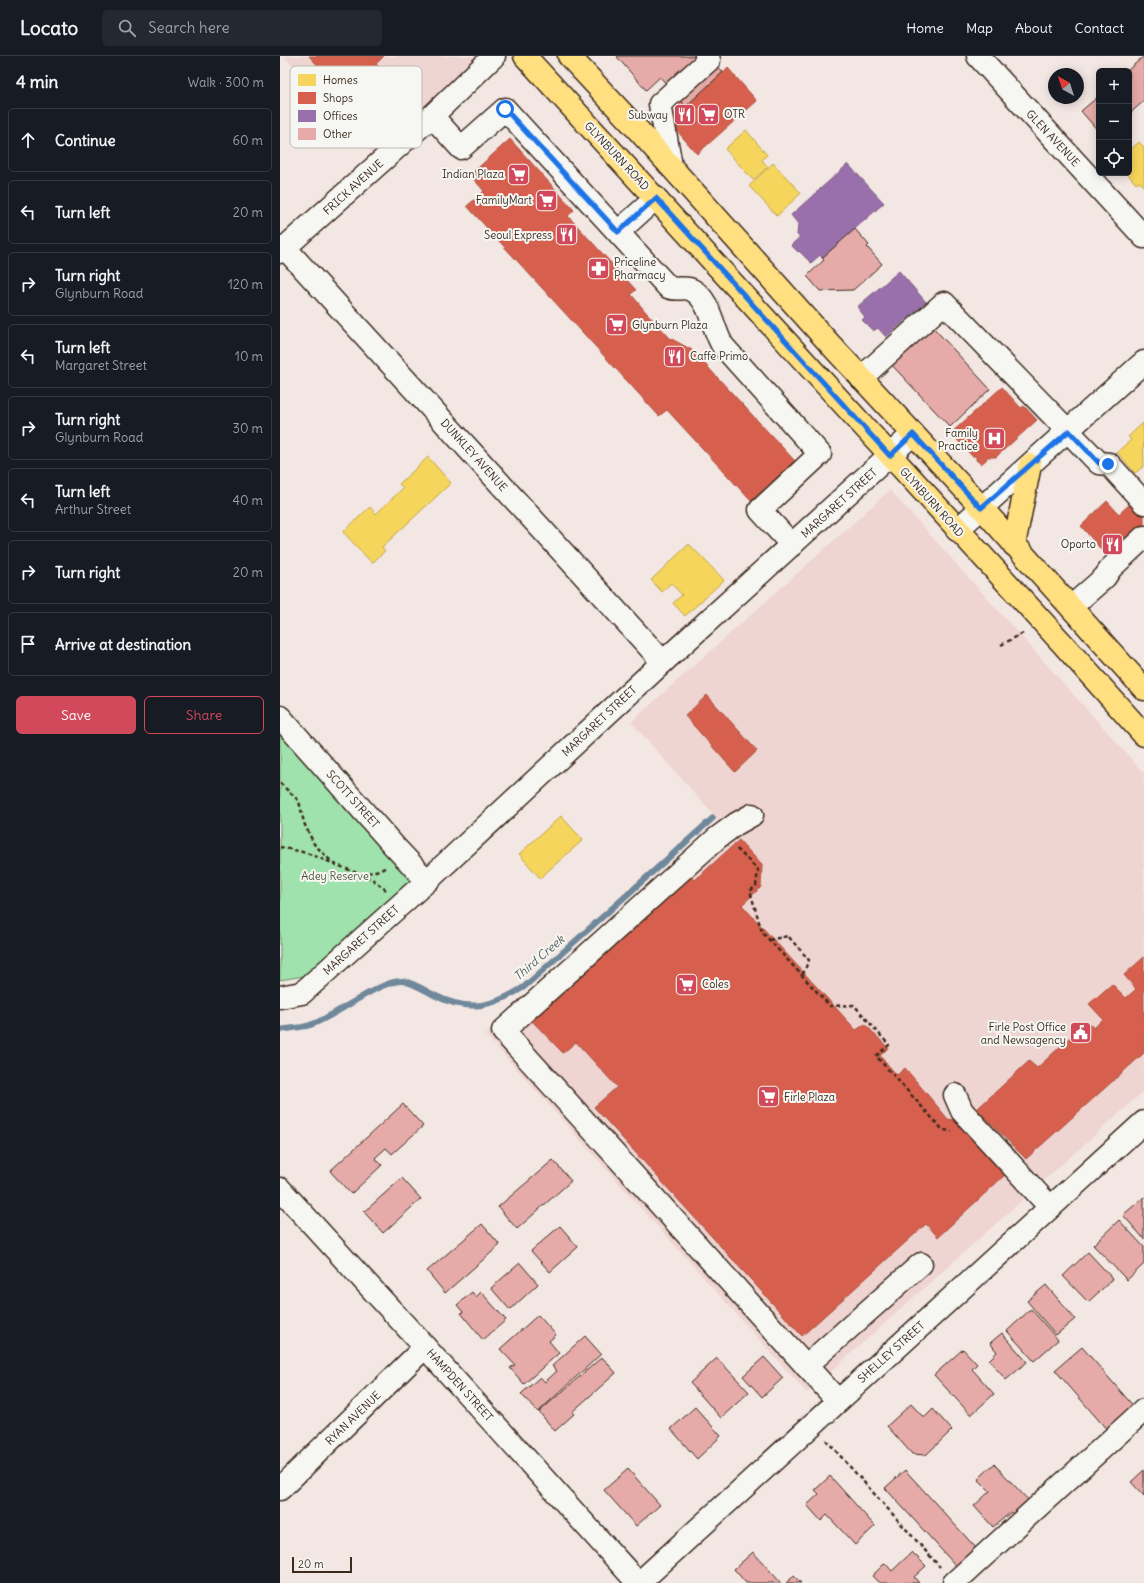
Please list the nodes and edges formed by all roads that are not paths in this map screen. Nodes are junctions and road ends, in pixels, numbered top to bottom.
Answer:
1 (494, 56) edge
2 (525, 56) edge
3 (569, 56) edge
4 (978, 56) edge
5 (709, 57) edge
6 (586, 74) junction
7 (432, 116) junction
8 (422, 125) edge
9 (396, 148) edge
10 (614, 152) junction
11 (670, 166) junction
12 (656, 198) junction
13 (618, 232) junction
14 (1144, 237) edge
15 (282, 250) edge
16 (1144, 362) edge
17 (861, 378) junction
18 (1069, 431) junction
19 (913, 434) junction
20 (890, 456) junction
21 (1030, 465) junction
22 (1144, 503) edge
23 (981, 508) junction
24 (957, 530) junction
25 (1144, 537) edge
26 (1014, 544) junction
27 (792, 545) junction
28 (1071, 607) junction
29 (663, 662) junction
30 (1140, 678) edge
31 (280, 716) edge
32 (1144, 735) edge
33 (752, 815) dead end
34 (428, 880) junction
35 (280, 997) edge
36 (955, 1095) dead end
37 (1144, 1122) edge
38 (280, 1189) edge
39 (1050, 1207) junction
40 (921, 1264) dead end
41 (425, 1347) junction
42 (806, 1366) junction
43 (838, 1401) junction
44 (1144, 1410) edge
45 (280, 1489) edge
46 (638, 1583) edge
47 (954, 1583) edge

1 - 7 street, FRICK AVENUE
2 - 10 main road, GLYNBURN ROAD
3 - 6 main road
4 - 14 street, GLEN AVENUE
5 - 11 street
6 - 10 main road
6 - 11 main road
7 - 8 street, FRICK AVENUE
7 - 13 street
9 - 15 street, FRICK AVENUE
10 - 12 main road, GLYNBURN ROAD
11 - 17 main road
12 - 13 street
12 - 20 main road, GLYNBURN ROAD
13 - 27 street
15 - 29 street, DUNKLEY AVENUE
16 - 18 street
17 - 18 street
17 - 19 main road
18 - 21 street
18 - 22 street
19 - 20 street, MARGARET STREET
19 - 23 main road
20 - 24 main road, GLYNBURN ROAD
20 - 27 street, MARGARET STREET
21 - 23 street
21 - 26 main road
23 - 24 street
23 - 26 main road
24 - 32 main road, GLYNBURN ROAD
25 - 28 street
26 - 28 main road
27 - 29 street, MARGARET STREET
28 - 30 main road
29 - 34 street, MARGARET STREET
31 - 34 street, SCOTT STREET
33 - 42 street
34 - 35 street, MARGARET STREET
36 - 39 street
37 - 39 street, SHELLEY STREET
38 - 41 street, HAMPDEN STREET
39 - 43 street, SHELLEY STREET
40 - 42 street
41 - 45 street, RYAN AVENUE
41 - 46 street, HAMPDEN STREET
42 - 43 street
43 - 46 street, SHELLEY STREET
44 - 47 street

